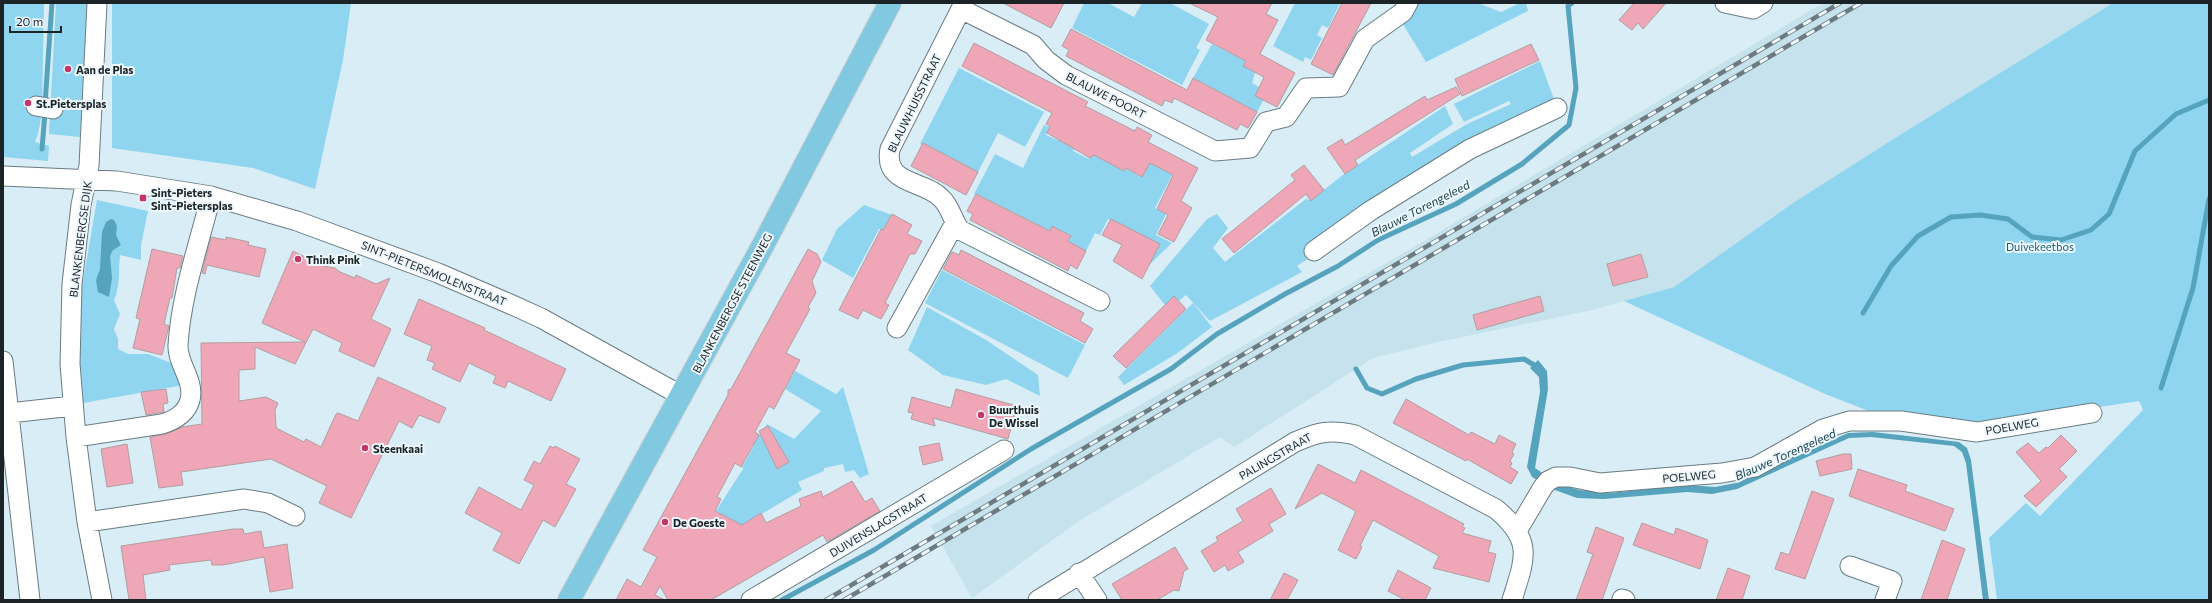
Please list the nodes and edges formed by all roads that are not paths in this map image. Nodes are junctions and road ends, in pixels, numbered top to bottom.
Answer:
1 (97, 3) edge
2 (890, 3) edge
3 (1408, 3) edge
4 (1725, 3) edge
5 (1763, 3) edge
6 (962, 6) edge
7 (1557, 108) dead end
8 (3, 176) edge
9 (87, 181) junction
10 (211, 196) junction
11 (955, 223) junction
12 (1314, 251) dead end
13 (1100, 301) dead end
14 (897, 328) dead end
15 (3, 361) edge
16 (682, 396) junction
17 (73, 406) junction
18 (9, 413) junction
19 (2092, 413) dead end
20 (76, 437) junction
21 (1004, 450) dead end
22 (295, 516) dead end
23 (87, 522) junction
24 (1517, 531) junction
25 (1850, 566) dead end
26 (1079, 573) junction
27 (30, 600) edge
28 (102, 600) edge
29 (569, 600) edge
30 (751, 600) edge
31 (1038, 600) edge
32 (1097, 600) edge
33 (1512, 600) edge
34 (1885, 600) edge

1 - 9 street, BLANKENBERGSE DIJK
2 - 16 main road, BLANKENBERGSE STEENWEG
3 - 6 street, BLAUWE POORT
4 - 5 street
6 - 11 street, BLAUWHUISSTRAAT
7 - 12 street
8 - 9 street, SINT-PIETERSMOLENSTRAAT
9 - 10 street, SINT-PIETERSMOLENSTRAAT
9 - 17 street, BLANKENBERGSE DIJK
10 - 16 street, SINT-PIETERSMOLENSTRAAT
10 - 20 street
11 - 13 street, BLAUWHUISSTRAAT
11 - 14 street
15 - 18 street
16 - 29 main road, BLANKENBERGSE STEENWEG
17 - 18 street
17 - 20 street, BLANKENBERGSE DIJK
18 - 27 street
19 - 24 street, POELWEG
20 - 23 street, BLANKENBERGSE DIJK
21 - 30 street, DUIVENSLAGSTRAAT
22 - 23 street
23 - 28 street, BLANKENBERGSE DIJK
24 - 26 street, PALINGSTRAAT
24 - 33 street
25 - 34 street
26 - 31 street, PALINGSTRAAT
26 - 32 street

